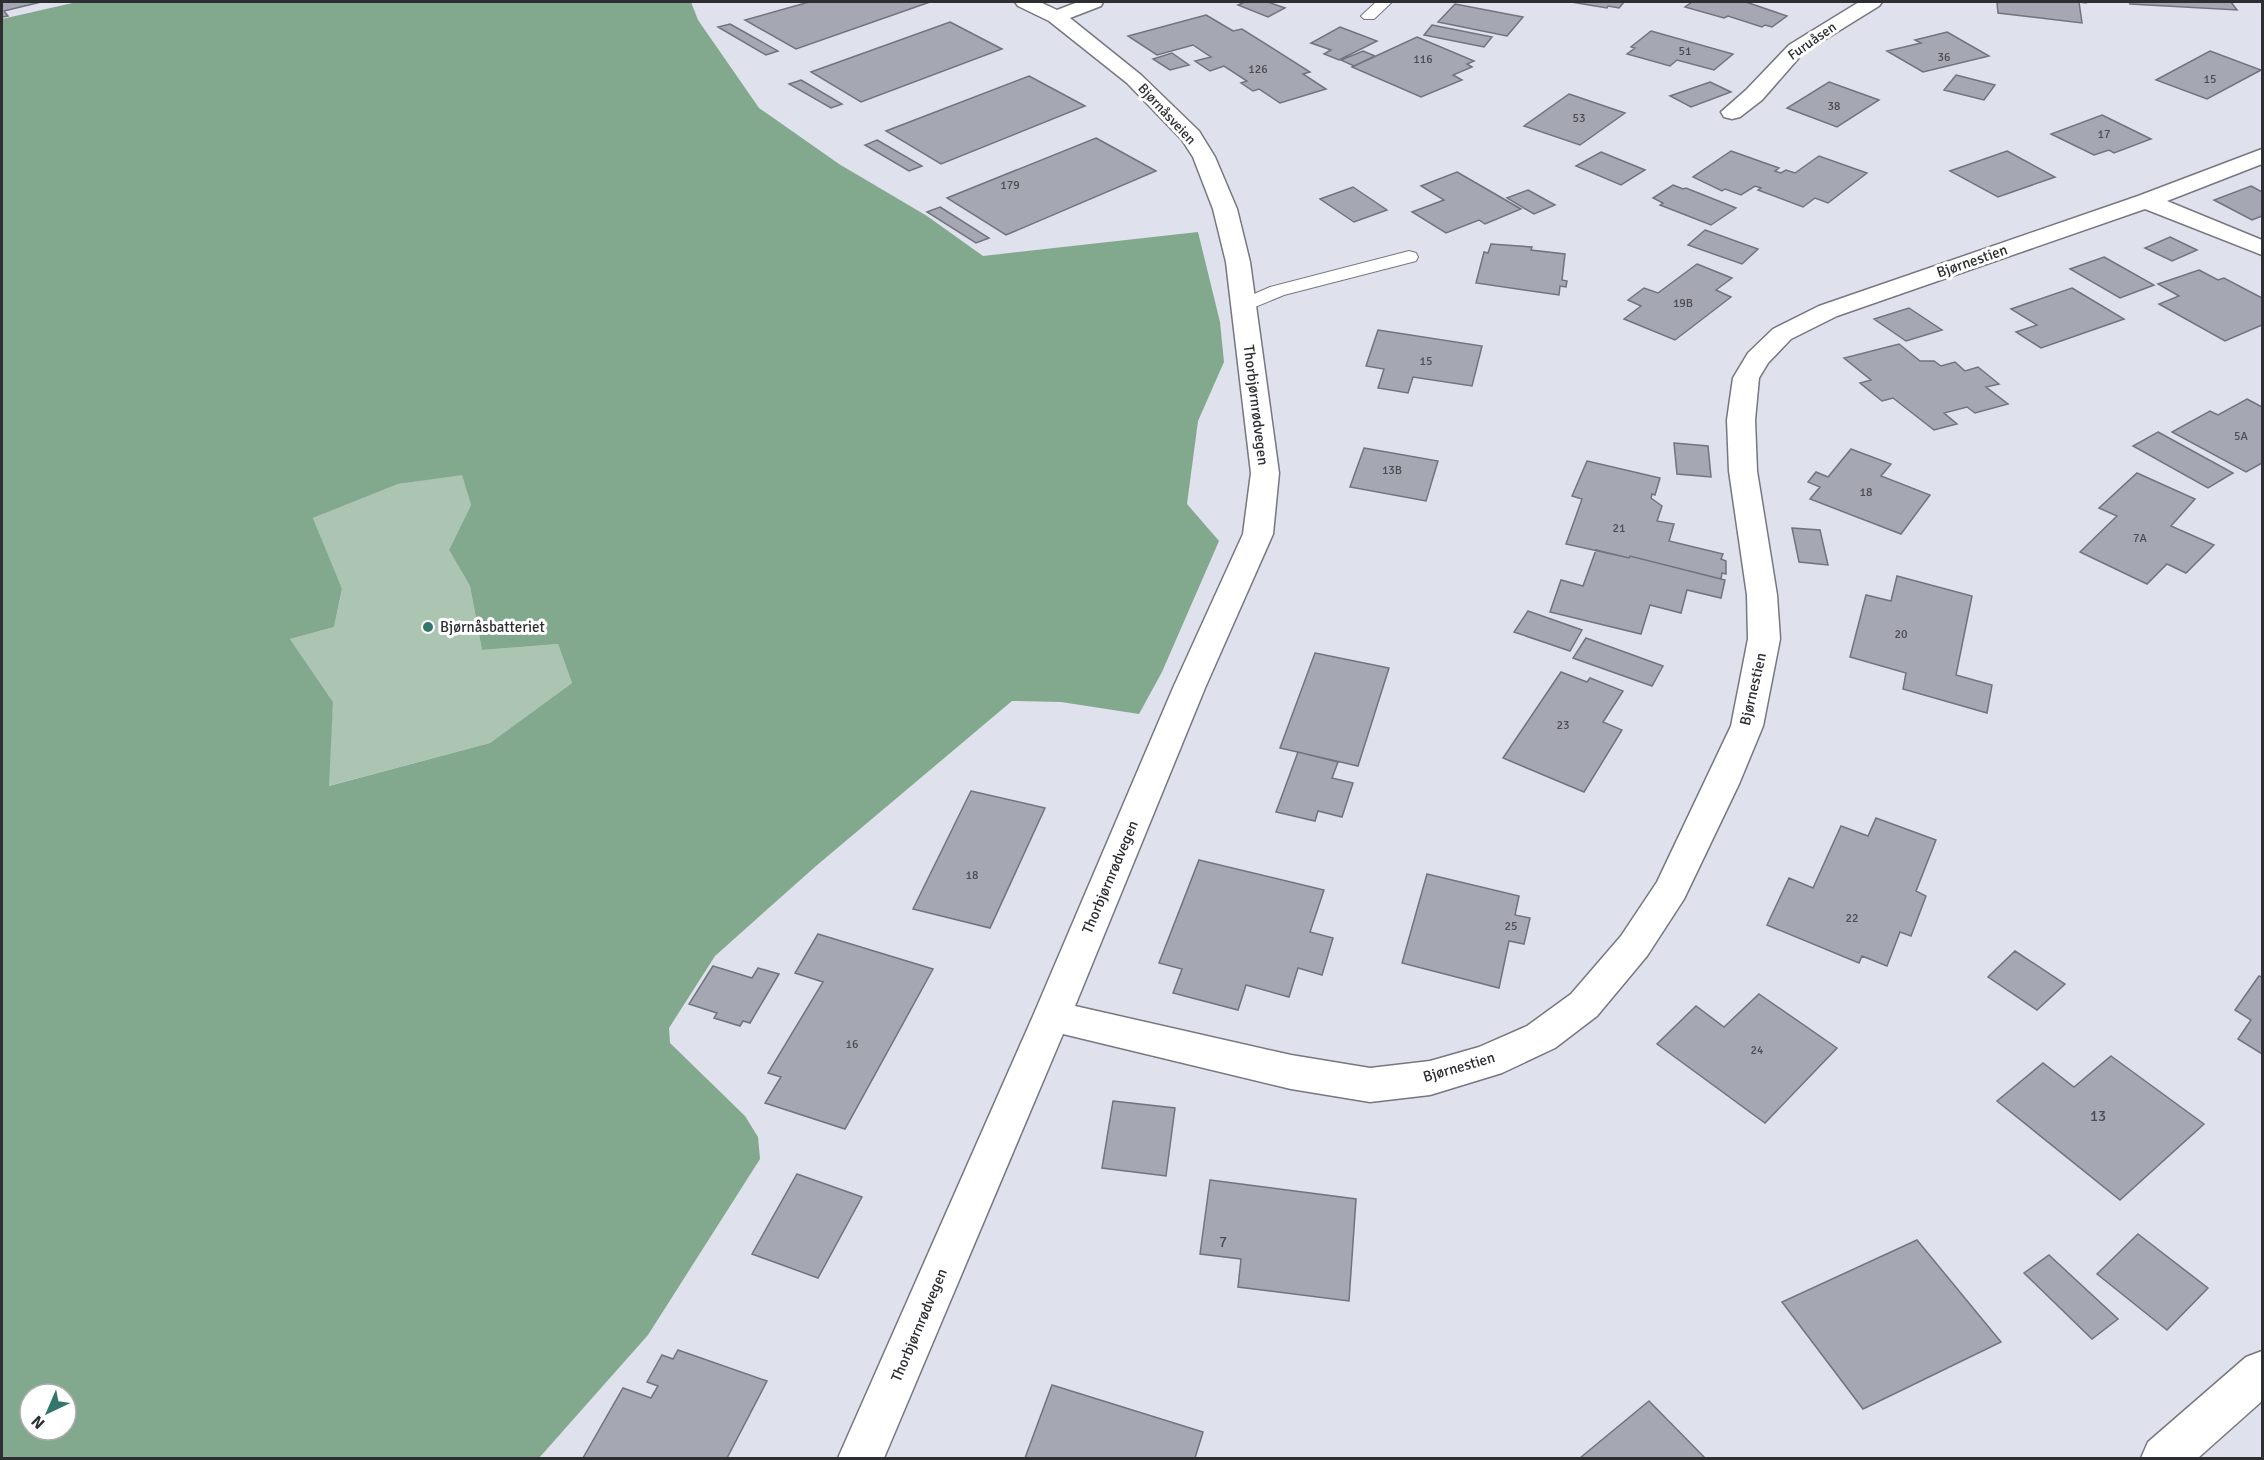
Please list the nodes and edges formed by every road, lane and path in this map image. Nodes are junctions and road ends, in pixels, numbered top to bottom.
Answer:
1 (1025, 2) edge
2 (1094, 2) edge
3 (1384, 2) edge
4 (1872, 2) edge
5 (1369, 16) dead end
6 (1056, 17) junction
7 (1732, 112) dead end
8 (2262, 156) edge
9 (2146, 201) junction
10 (2262, 248) edge
11 (1409, 257) dead end
12 (1242, 292) junction
13 (1052, 1016) junction
14 (2262, 1372) edge
15 (861, 1458) edge
16 (2164, 1458) edge

1 - 6 street, Bjørnåsveien
2 - 6 street
3 - 5 lane
4 - 7 street, Furuåsen
6 - 12 street, Bjørnåsveien
8 - 9 street, Bjørnestien
9 - 10 street
9 - 13 street, Bjørnestien
11 - 12 lane
12 - 13 street, Thorbjørnrødvegen
13 - 15 street, Thorbjørnrødvegen
14 - 16 street

